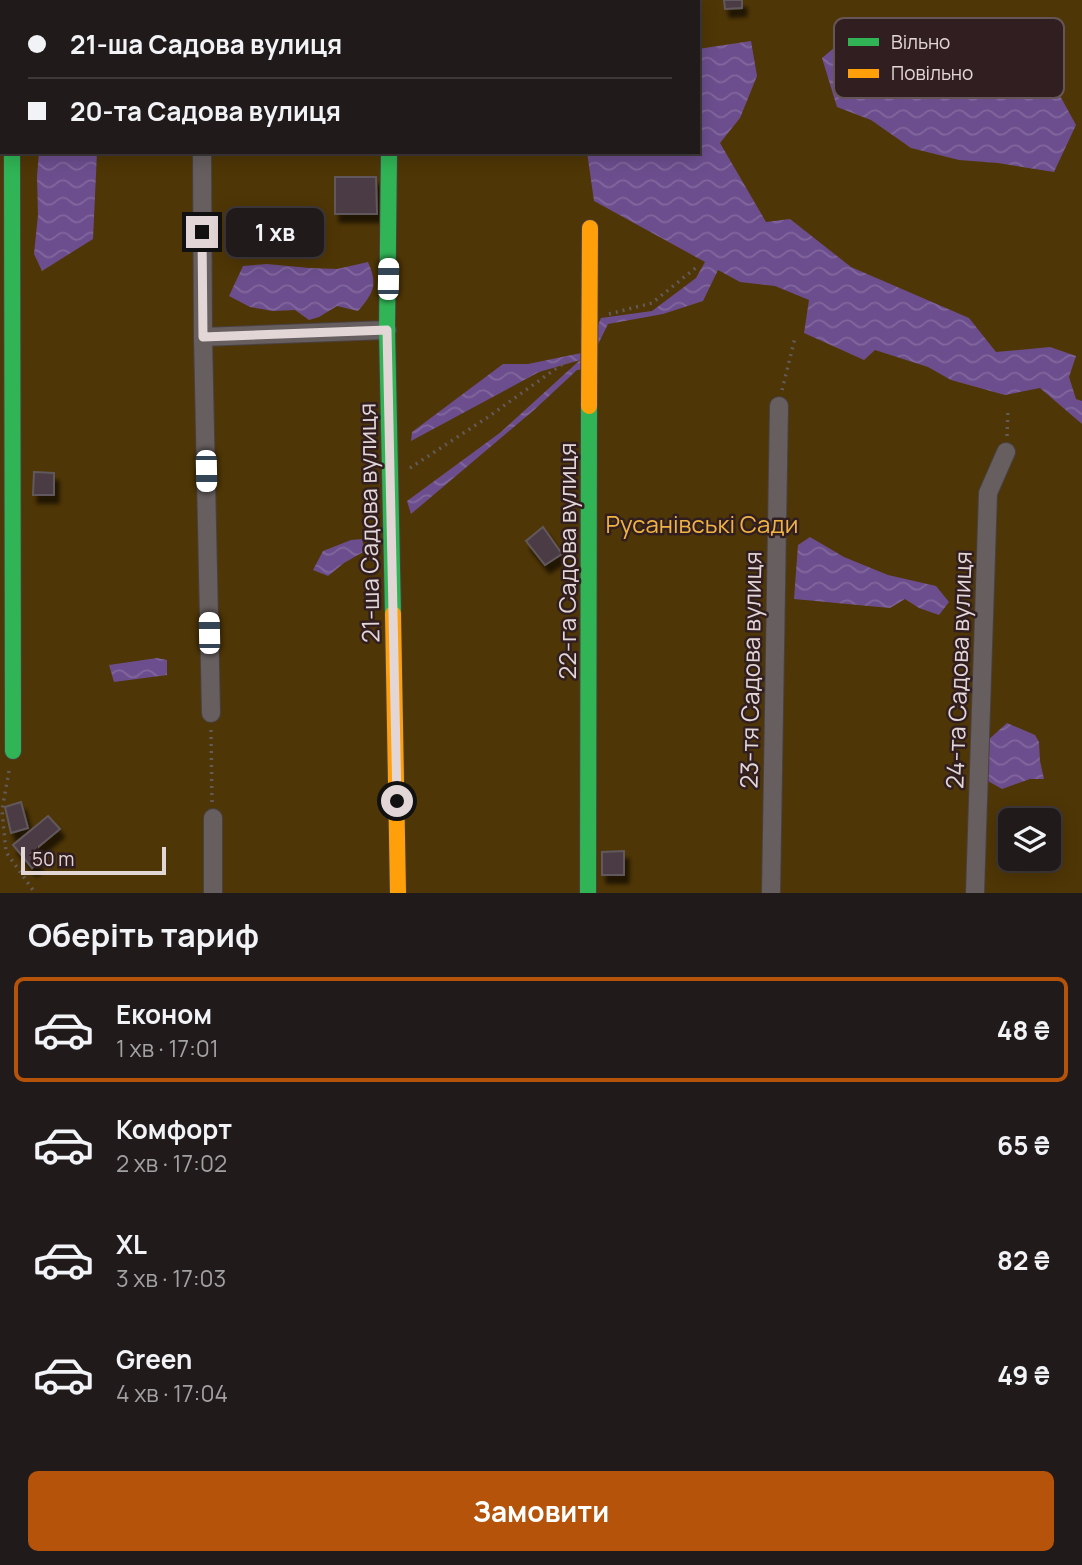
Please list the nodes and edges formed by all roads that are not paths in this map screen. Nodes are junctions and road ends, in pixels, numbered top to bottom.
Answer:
1 (12, 154) edge
2 (202, 154) edge
3 (389, 154) edge
4 (590, 228) dead end
5 (387, 330) junction
6 (203, 337) junction
7 (779, 406) road end
8 (1006, 452) road end
9 (211, 713) dead end
10 (13, 751) road end
11 (213, 818) dead end
12 (213, 893) edge
13 (398, 893) edge
14 (588, 893) edge
15 (771, 893) edge
16 (975, 893) edge

1 - 10 street
2 - 6 street
3 - 5 street, 21-ша Садова вулиця
4 - 14 street, 22-га Садова вулиця
5 - 6 street
5 - 13 street, 21-ша Садова вулиця
6 - 9 street
7 - 15 street, 23-тя Садова вулиця
8 - 16 street, 24-та Садова вулиця
11 - 12 street

